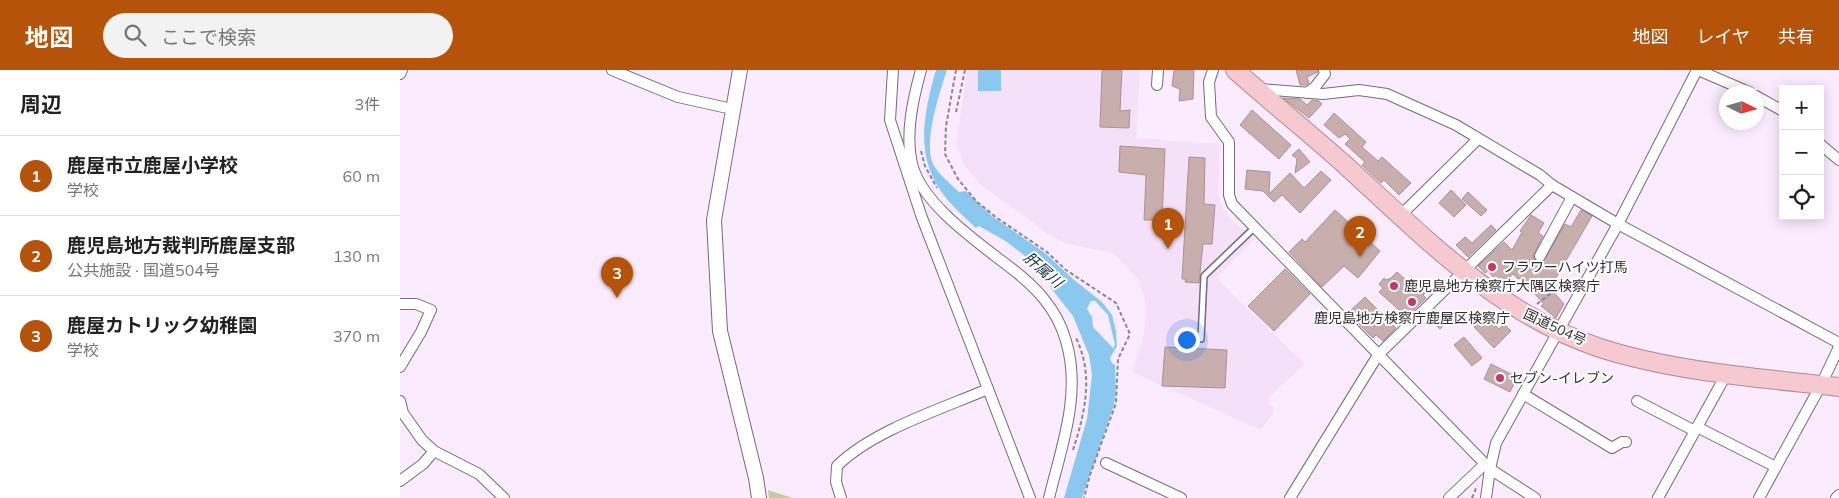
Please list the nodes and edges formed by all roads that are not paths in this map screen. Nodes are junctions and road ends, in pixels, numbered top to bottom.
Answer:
1 (402, 70) edge
2 (612, 70) edge
3 (740, 70) edge
4 (893, 70) edge
5 (921, 70) edge
6 (1158, 70) edge
7 (1213, 70) edge
8 (1235, 70) edge
9 (1324, 70) edge
10 (1698, 70) edge
11 (400, 74) edge
12 (1157, 85) dead end
13 (1733, 85) edge
14 (1256, 88) junction
15 (1307, 93) junction
16 (1764, 100) edge
17 (1779, 108) edge
18 (732, 109) junction
19 (1478, 139) junction
20 (1824, 147) edge
21 (1839, 160) edge
22 (1552, 185) junction
23 (1572, 197) junction
24 (1399, 216) junction
25 (1618, 224) junction
26 (1254, 228) junction
27 (1540, 256) dead end
28 (1463, 272) junction
29 (400, 304) edge
30 (1558, 331) junction
31 (1201, 339) dead end
32 (1839, 343) edge
33 (1839, 347) edge
34 (1378, 355) junction
35 (400, 367) edge
36 (1727, 373) junction
37 (1821, 385) junction
38 (1839, 387) edge
39 (988, 389) junction
40 (1523, 394) junction
41 (400, 401) edge
42 (1637, 401) dead end
43 (1696, 429) junction
44 (1626, 442) dead end
45 (434, 451) junction
46 (1106, 463) dead end
47 (1487, 466) junction
48 (1776, 467) junction
49 (400, 482) edge
50 (1839, 495) edge
51 (504, 498) edge
52 (759, 498) edge
53 (841, 498) edge
54 (1030, 498) edge
55 (1049, 498) edge
56 (1181, 498) edge
57 (1290, 498) edge
58 (1449, 498) edge
59 (1486, 498) edge
60 (1535, 498) edge
61 (1658, 498) edge
62 (1759, 498) edge
63 (1836, 498) edge

1 - 11 street
2 - 18 street
3 - 18 street
4 - 39 street
5 - 55 street
6 - 12 street
7 - 26 street
8 - 14 highway, 国道504号
9 - 15 street
10 - 13 street
10 - 25 street
14 - 15 street
14 - 24 highway, 国道504号
15 - 19 street
16 - 17 street
18 - 52 street
19 - 22 street
19 - 24 street
20 - 21 street
22 - 23 street
22 - 28 street
23 - 25 street
23 - 27 street
24 - 28 highway, 国道504号
25 - 30 street
25 - 32 street
26 - 31 lane
26 - 34 street
28 - 30 highway, 国道504号
28 - 34 street
29 - 35 street
30 - 36 highway, 国道504号
30 - 40 street
33 - 37 street
34 - 47 street
34 - 57 street
36 - 37 highway, 国道504号
36 - 43 street
37 - 38 highway, 国道504号
37 - 48 street
39 - 53 street
39 - 54 street
40 - 44 street
40 - 47 street
41 - 45 street
42 - 43 street
43 - 48 street
43 - 61 street
45 - 49 street
45 - 51 street
46 - 56 street
47 - 58 street
47 - 59 street
47 - 60 street
48 - 62 street
50 - 63 street

